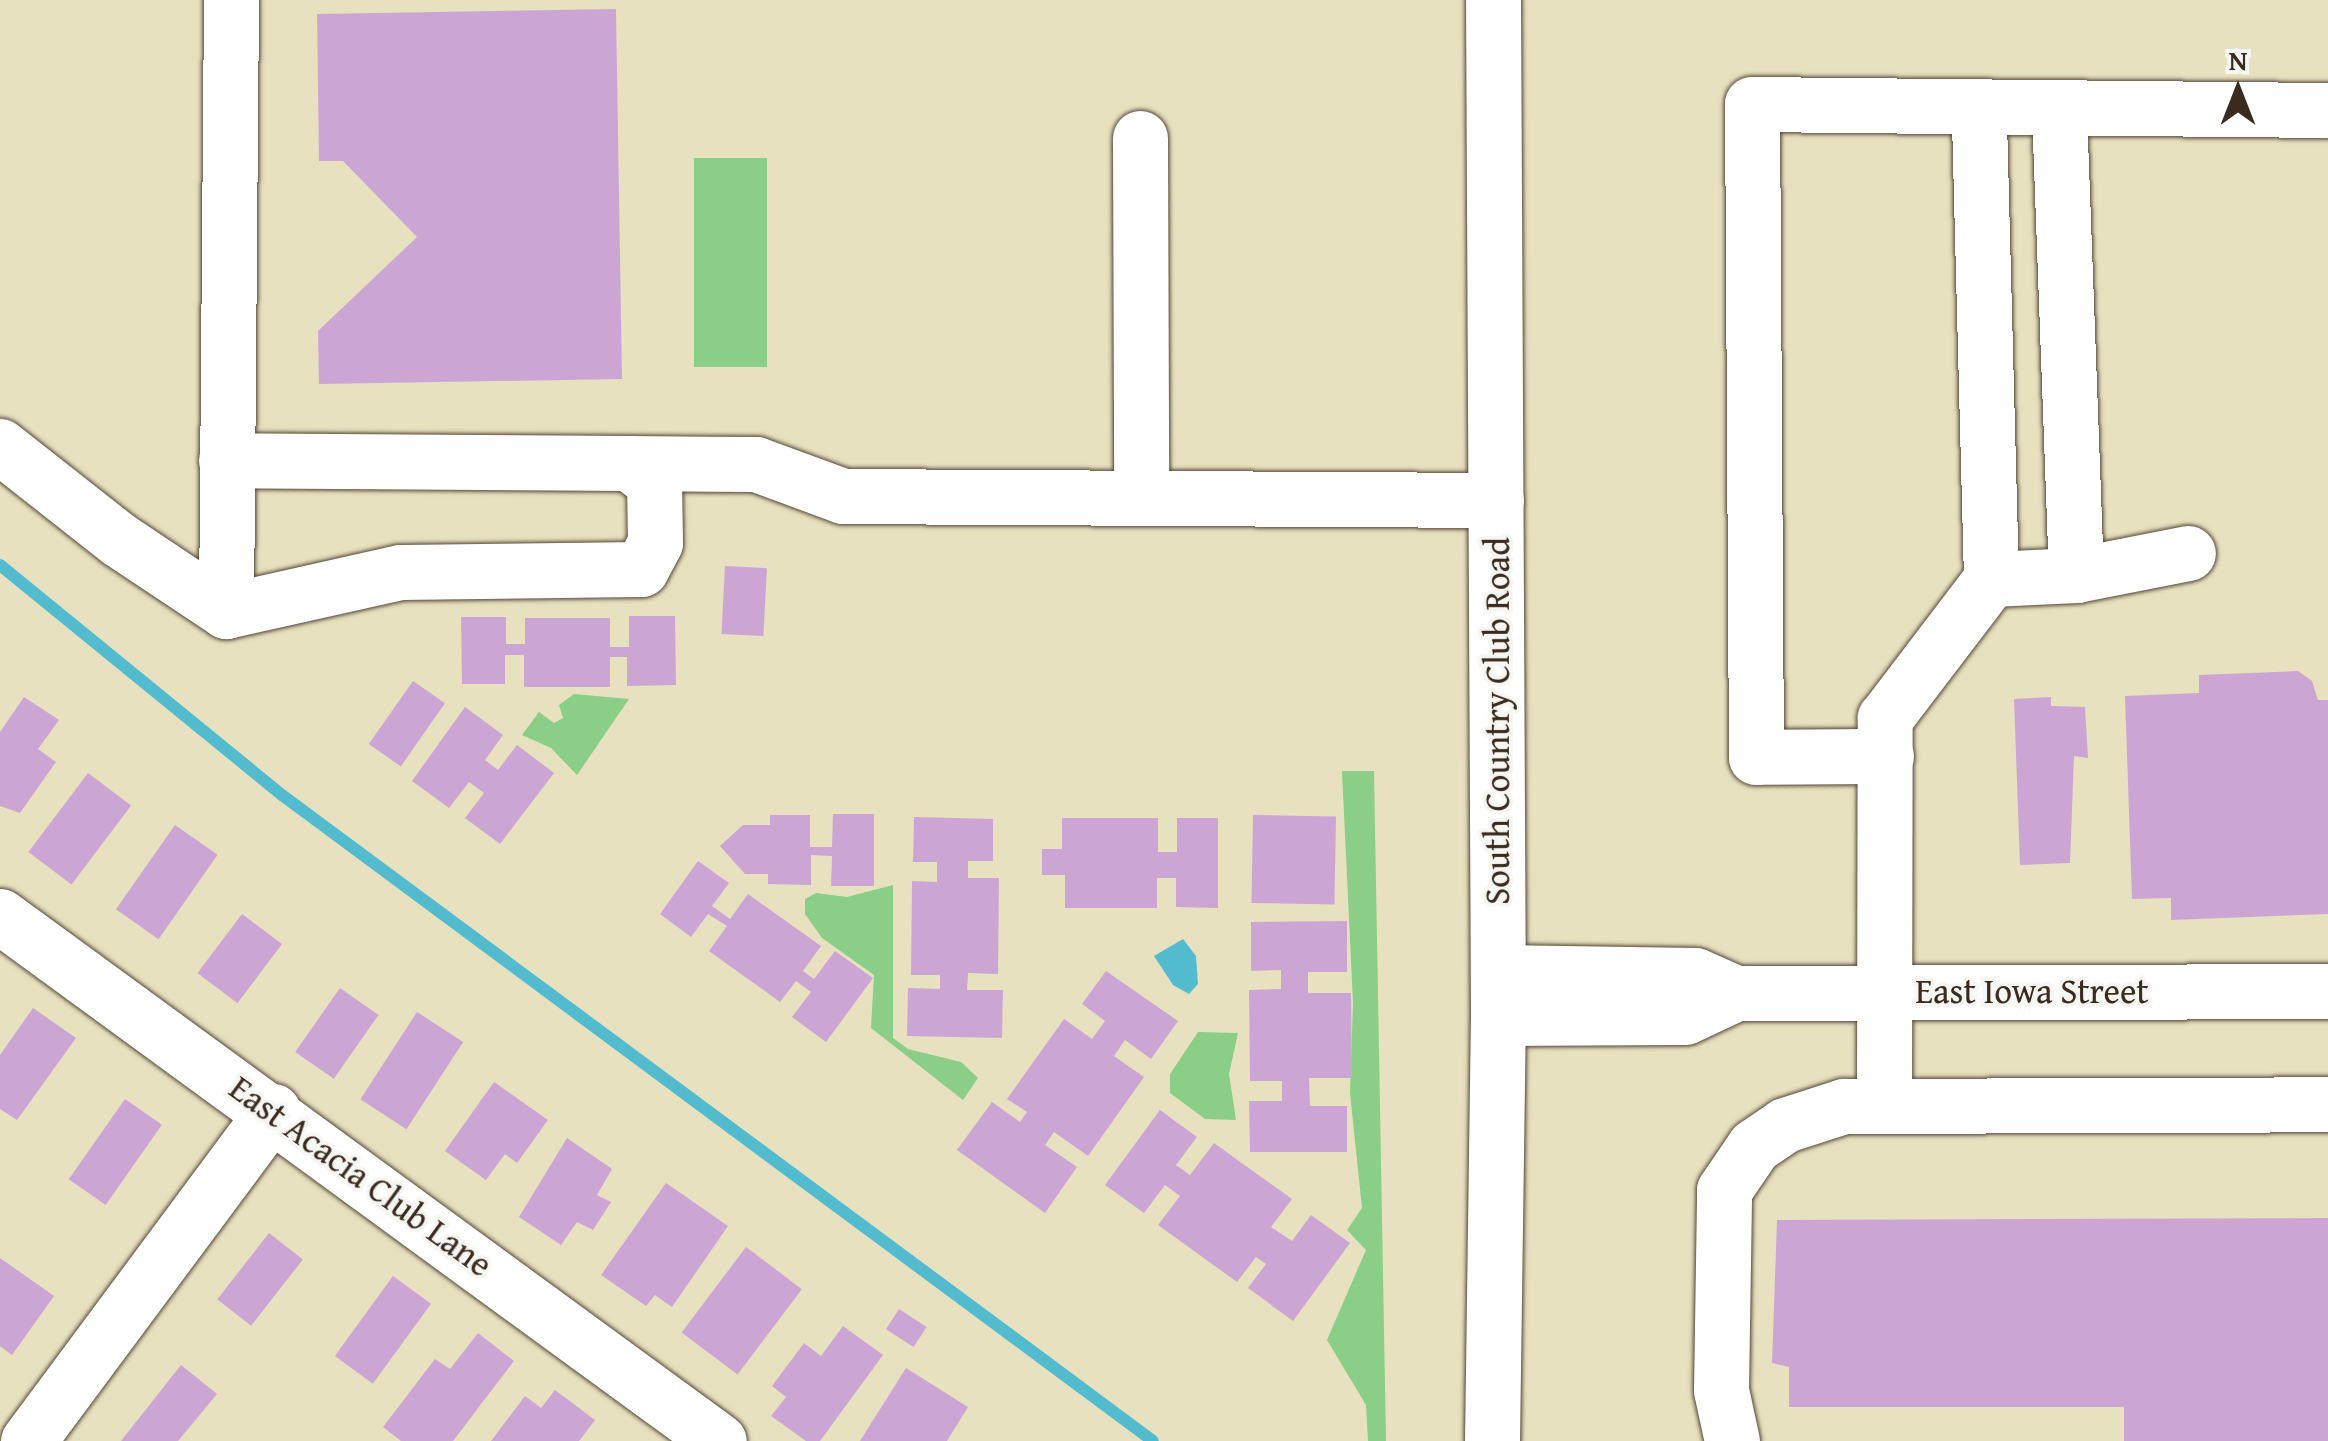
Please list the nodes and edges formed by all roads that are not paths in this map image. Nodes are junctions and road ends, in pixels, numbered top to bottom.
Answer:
1 (230, 0) edge
2 (1493, 0) edge
3 (1979, 106) junction
4 (2060, 107) junction
5 (2328, 110) edge
6 (1140, 138) dead end
7 (0, 446) edge
8 (226, 460) junction
9 (629, 463) junction
10 (1141, 498) junction
11 (1496, 500) junction
12 (2188, 553) dead end
13 (2076, 575) junction
14 (1991, 579) junction
15 (226, 611) junction
16 (1886, 756) junction
17 (0, 916) edge
18 (1889, 991) junction
19 (2328, 992) edge
20 (1498, 995) junction
21 (2328, 1104) edge
22 (1884, 1105) junction
23 (273, 1111) junction
24 (28, 1441) edge
25 (719, 1441) edge
26 (1492, 1441) edge
27 (1732, 1441) edge

1 - 8 street
2 - 11 street, South Country Club Road
3 - 4 street
3 - 14 street
3 - 16 street
4 - 5 street
4 - 13 street
6 - 10 street
7 - 15 street
8 - 9 street
8 - 15 street
9 - 10 street
9 - 15 street
10 - 11 street
11 - 20 street, South Country Club Road
12 - 13 street
13 - 14 street
14 - 16 street
16 - 18 street
17 - 23 street, East Acacia Club Lane
18 - 19 street, East Iowa Street
18 - 20 street, East Iowa Street
18 - 22 street
20 - 26 street, South Country Club Road
21 - 22 street
22 - 27 street
23 - 24 street
23 - 25 street, East Acacia Club Lane

